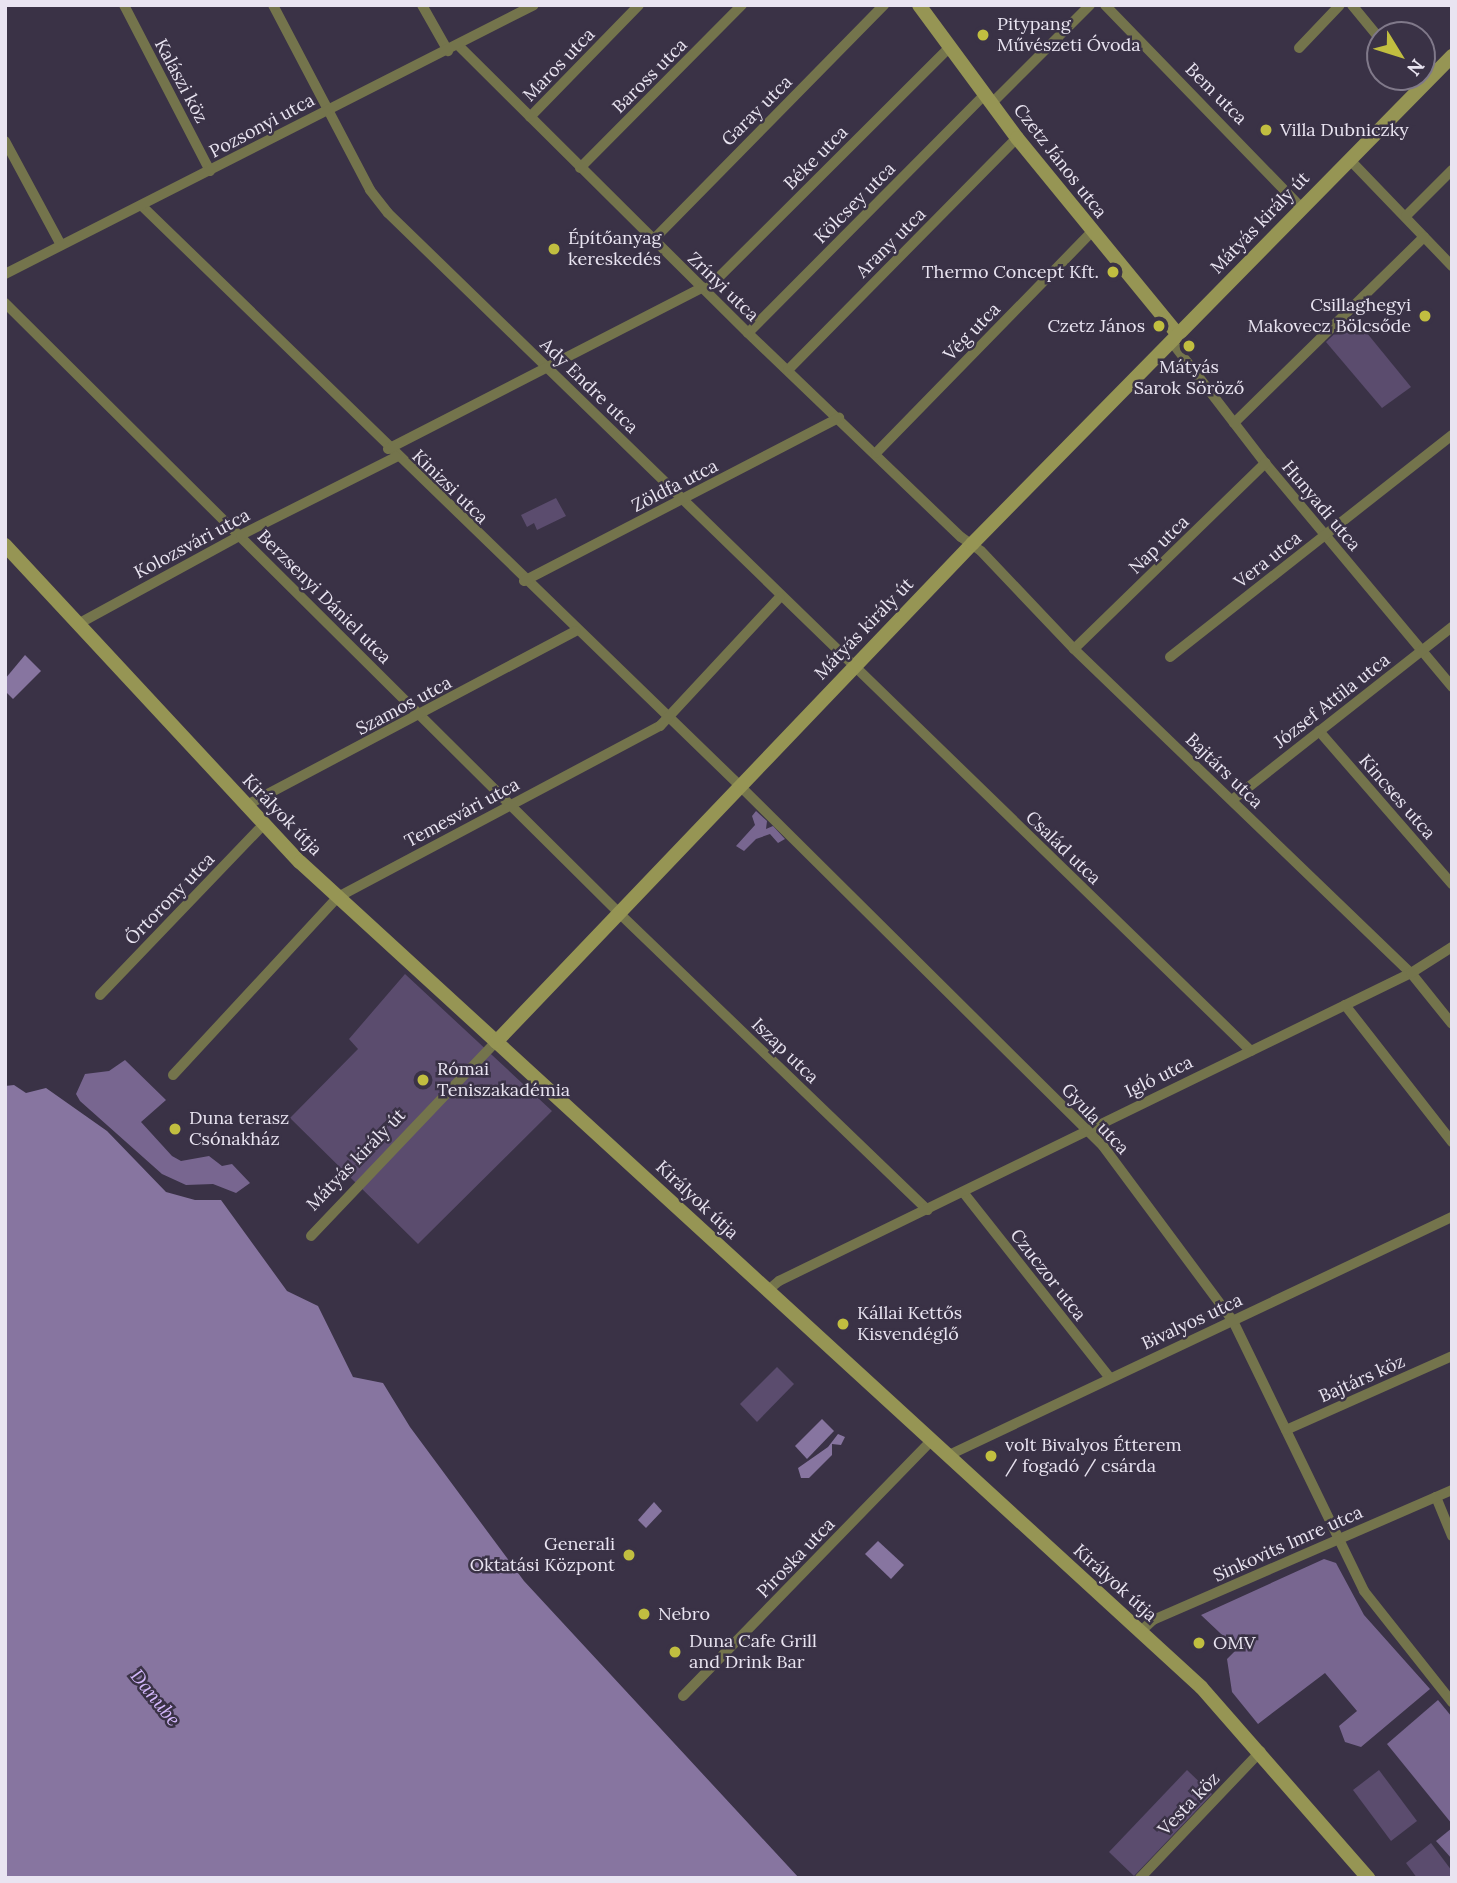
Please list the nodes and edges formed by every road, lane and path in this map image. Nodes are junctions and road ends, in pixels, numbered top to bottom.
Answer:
1 (124, 5) edge
2 (273, 5) edge
3 (422, 5) edge
4 (534, 5) edge
5 (639, 5) edge
6 (742, 5) edge
7 (884, 5) edge
8 (919, 5) edge
9 (1090, 5) edge
10 (1105, 5) edge
11 (1340, 5) edge
12 (1352, 5) edge
13 (515, 9) edge
14 (1366, 22) edge
15 (459, 46) junction
16 (949, 48) junction
17 (1299, 48) dead end
18 (448, 51) junction
19 (1452, 56) edge
20 (1436, 68) edge
21 (1409, 91) edge
22 (987, 99) junction
23 (327, 109) junction
24 (530, 117) junction
25 (1017, 138) junction
26 (5, 142) edge
27 (1350, 160) junction
28 (580, 168) junction
29 (1452, 170) edge
30 (210, 171) junction
31 (142, 206) junction
32 (1302, 208) junction
33 (1406, 216) junction
34 (1092, 232) junction
35 (1424, 236) junction
36 (653, 240) junction
37 (61, 245) junction
38 (1452, 266) edge
39 (5, 274) edge
40 (704, 289) junction
41 (5, 303) edge
42 (748, 333) junction
43 (1175, 338) junction
44 (547, 367) junction
45 (788, 370) junction
46 (839, 418) junction
47 (1234, 423) junction
48 (1452, 435) edge
49 (392, 453) junction
50 (876, 453) junction
51 (1265, 463) junction
52 (682, 500) junction
53 (241, 535) junction
54 (1325, 535) junction
55 (972, 544) junction
56 (5, 545) edge
57 (524, 581) junction
58 (780, 597) junction
59 (78, 624) junction
60 (1452, 627) edge
61 (575, 631) junction
62 (1074, 649) junction
63 (1423, 650) junction
64 (1170, 657) dead end
65 (854, 667) junction
66 (1452, 687) edge
67 (419, 715) junction
68 (666, 719) junction
69 (1319, 731) junction
70 (740, 786) junction
71 (1232, 800) junction
72 (510, 805) junction
73 (245, 806) junction
74 (264, 825) junction
75 (1452, 884) edge
76 (338, 897) junction
77 (620, 914) junction
78 (1452, 947) edge
79 (1411, 973) junction
80 (100, 995) dead end
81 (1345, 1005) junction
82 (1452, 1024) edge
83 (496, 1042) junction
84 (1251, 1051) junction
85 (173, 1074) dead end
86 (1087, 1129) junction
87 (1452, 1142) edge
88 (963, 1192) junction
89 (928, 1210) junction
90 (1452, 1217) edge
91 (311, 1236) dead end
92 (767, 1291) junction
93 (1233, 1321) junction
94 (1452, 1356) edge
95 (1109, 1377) junction
96 (1286, 1430) junction
97 (931, 1441) junction
98 (947, 1456) junction
99 (1452, 1490) edge
100 (1436, 1497) junction
101 (1452, 1535) edge
102 (1339, 1540) junction
103 (1140, 1632) junction
104 (683, 1696) dead end
105 (1452, 1702) edge
106 (1261, 1751) junction
107 (1140, 1878) edge
108 (1368, 1878) edge

1 - 30 street, Kalászi köz
2 - 23 street, Ady Endre utca
3 - 18 street
4 - 13 street, Pozsonyi utca
5 - 24 street, Maros utca
6 - 28 street, Baross utca
7 - 36 street, Garay utca
8 - 16 street, Czetz János utca
9 - 22 street, Kölcsey utca
10 - 32 street, Bem utca
11 - 17 street
12 - 14 street
13 - 15 street, Pozsonyi utca
15 - 18 street, Pozsonyi utca
15 - 24 street, Zrínyi utca
16 - 22 street, Czetz János utca
16 - 40 street, Béke utca
18 - 23 street, Pozsonyi utca
19 - 20 street, Mátyás király út
21 - 27 street, Mátyás király út
22 - 25 street, Czetz János utca
22 - 42 street, Kölcsey utca
23 - 30 street, Pozsonyi utca
23 - 44 street, Ady Endre utca
24 - 28 street, Zrínyi utca
25 - 34 street, Czetz János utca
25 - 45 street, Arany utca
26 - 37 street
27 - 32 street, Mátyás király út
27 - 33 street
28 - 36 street, Zrínyi utca
29 - 33 street
30 - 31 street, Pozsonyi utca
31 - 37 street, Pozsonyi utca
31 - 49 street, Kinizsi utca
32 - 43 street, Mátyás király út
33 - 35 street
34 - 43 street, Czetz János utca
34 - 50 street, Vég utca
35 - 38 street
35 - 47 street
36 - 40 street, Zrínyi utca
37 - 39 street, Pozsonyi utca
40 - 42 street, Zrínyi utca
40 - 44 street, Kolozsvári utca
41 - 53 street, Berzsenyi Dániel utca
42 - 45 street, Zrínyi utca
43 - 47 street, Hunyadi utca
43 - 55 street, Mátyás király út
44 - 49 street, Kolozsvári utca
44 - 52 street, Ady Endre utca
45 - 46 street, Zrínyi utca
46 - 50 street, Zrínyi utca
46 - 52 street, Zöldfa utca
47 - 51 street, Hunyadi utca
48 - 54 street, Vera utca
49 - 53 street, Kolozsvári utca
49 - 57 street, Kinizsi utca
50 - 55 street, Zrínyi utca
51 - 54 street, Hunyadi utca
51 - 62 street, Nap utca
52 - 57 street, Zöldfa utca
52 - 58 street, Ady Endre utca
53 - 59 street, Kolozsvári utca
53 - 67 street, Berzsenyi Dániel utca
54 - 63 street, Hunyadi utca
54 - 64 street, Vera utca
55 - 62 street, Bajtárs utca
55 - 65 street, Mátyás király út
56 - 59 street, Királyok útja
57 - 61 street, Kinizsi utca
58 - 65 street, Ady Endre utca
58 - 68 street, Temesvári utca
59 - 73 street, Királyok útja
60 - 63 street, József Attila utca
61 - 67 street, Szamos utca
61 - 68 street, Kinizsi utca
62 - 71 street, Bajtárs utca
63 - 66 street, Hunyadi utca
63 - 69 street, József Attila utca
65 - 70 street, Mátyás király út
65 - 84 street, Család utca
67 - 72 street, Berzsenyi Dániel utca
67 - 73 street, Szamos utca
68 - 70 street, Kinizsi utca
68 - 72 street, Temesvári utca
69 - 71 street, József Attila utca
69 - 75 street, Kincses utca
70 - 77 street, Mátyás király út
70 - 86 street, Gyula utca
71 - 79 street, Bajtárs utca
72 - 76 street, Temesvári utca
72 - 77 street, Berzsenyi Dániel utca
73 - 74 street, Királyok útja
74 - 76 street, Királyok útja
74 - 80 street, Őrtorony utca
76 - 83 street, Királyok útja
76 - 85 street, Temesvári utca
77 - 83 street, Mátyás király út
77 - 89 street, Iszap utca
78 - 79 street, Igló utca
79 - 81 street, Igló utca
79 - 82 street, Bajtárs utca
81 - 84 street, Igló utca
81 - 87 street
83 - 91 street, Mátyás király út
83 - 92 street, Királyok útja
84 - 86 street, Igló utca
86 - 88 street, Igló utca
86 - 93 street, Gyula utca
88 - 89 street, Igló utca
88 - 95 street, Czuczor utca
89 - 92 street, Igló utca
90 - 93 street, Bivalyos utca
92 - 97 street, Királyok útja
93 - 95 street, Bivalyos utca
93 - 96 street, Gyula utca
94 - 96 street, Bajtárs köz
95 - 98 street, Bivalyos utca
96 - 102 street, Gyula utca
97 - 98 street, Királyok útja
97 - 104 street, Piroska utca
98 - 103 street, Királyok útja
99 - 100 street, Sinkovits Imre utca
100 - 101 street
100 - 102 street, Sinkovits Imre utca
102 - 103 street, Sinkovits Imre utca
102 - 105 street, Gyula utca
103 - 106 street, Királyok útja
106 - 107 street, Vesta köz
106 - 108 street, Királyok útja

